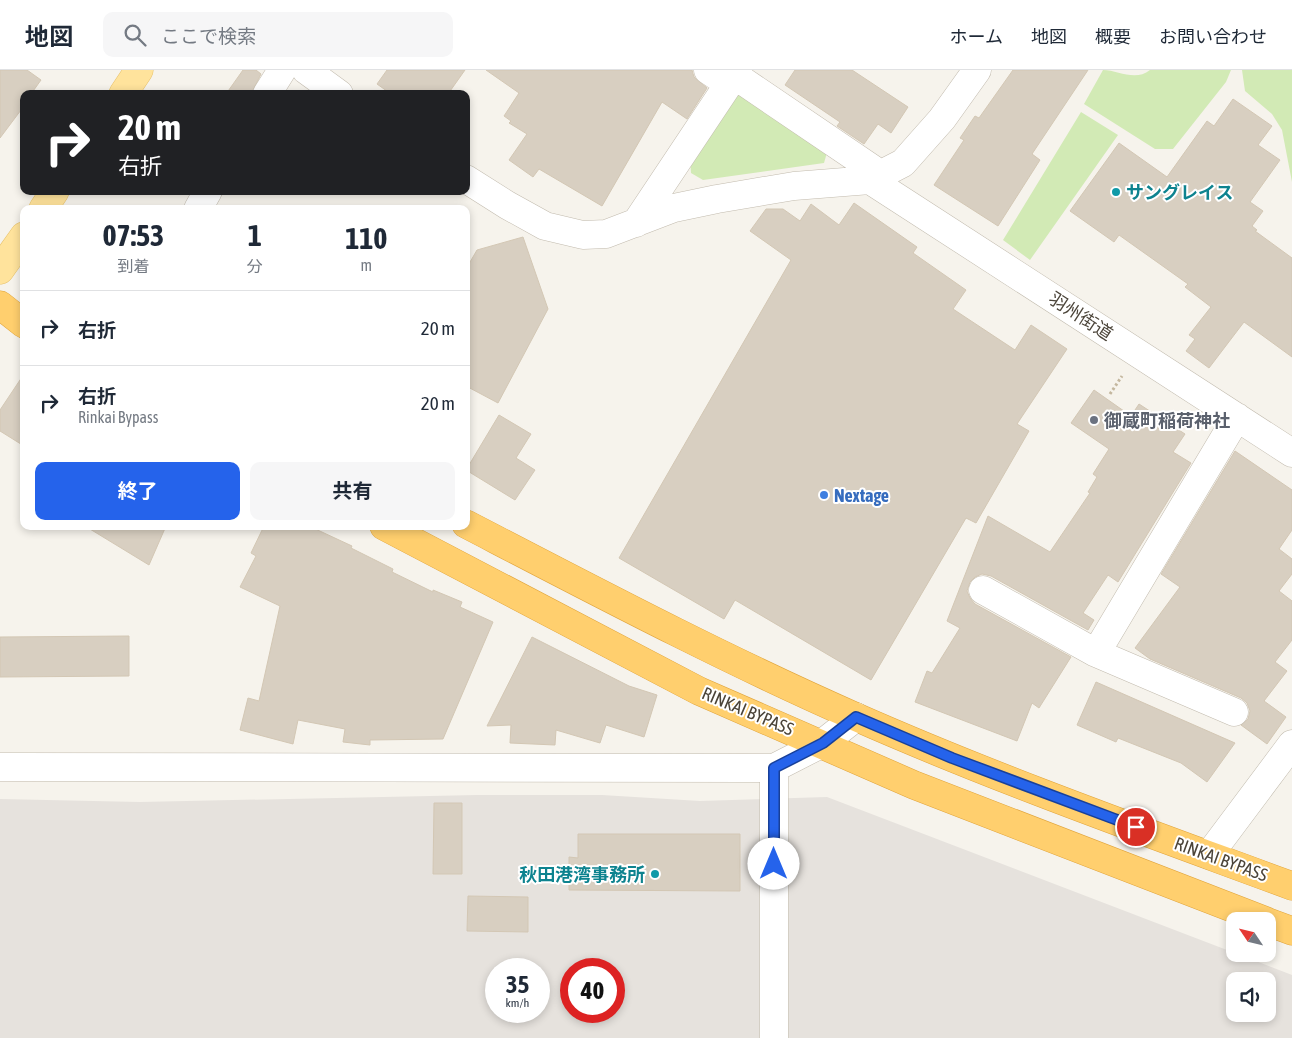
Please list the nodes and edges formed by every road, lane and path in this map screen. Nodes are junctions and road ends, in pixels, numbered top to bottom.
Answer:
1 (139, 70) edge
2 (282, 70) edge
3 (306, 70) edge
4 (977, 70) edge
5 (727, 75) edge
6 (126, 90) edge
7 (270, 90) edge
8 (334, 90) edge
9 (875, 177) junction
10 (470, 181) edge
11 (636, 223) junction
12 (20, 242) edge
13 (0, 270) edge
14 (0, 299) edge
15 (0, 305) edge
16 (20, 306) edge
17 (20, 321) edge
18 (1236, 417) junction
19 (1292, 453) edge
20 (470, 526) edge
21 (392, 530) edge
22 (983, 590) dead end
23 (1096, 653) junction
24 (1234, 712) dead end
25 (856, 717) junction
26 (823, 743) junction
27 (1292, 744) edge
28 (0, 766) edge
29 (774, 768) junction
30 (1209, 855) junction
31 (1292, 886) edge
32 (1241, 912) edge
33 (1276, 925) edge
34 (1292, 931) edge
35 (774, 1038) edge

1 - 6 main road
2 - 7 street
3 - 8 street
4 - 9 street
5 - 9 street, 羽州街道
5 - 11 street
9 - 11 street
9 - 18 street, 羽州街道
10 - 11 street
12 - 13 main road
14 - 16 highway
15 - 17 highway
18 - 19 street, 羽州街道
18 - 23 street
20 - 25 highway, RINKAI BYPASS
21 - 26 highway, RINKAI BYPASS
22 - 23 street
23 - 24 street
25 - 26 street
25 - 30 highway, RINKAI BYPASS
26 - 29 street
26 - 32 highway, RINKAI BYPASS
27 - 30 street
28 - 29 street
29 - 35 street
30 - 31 highway, RINKAI BYPASS
33 - 34 highway, RINKAI BYPASS

